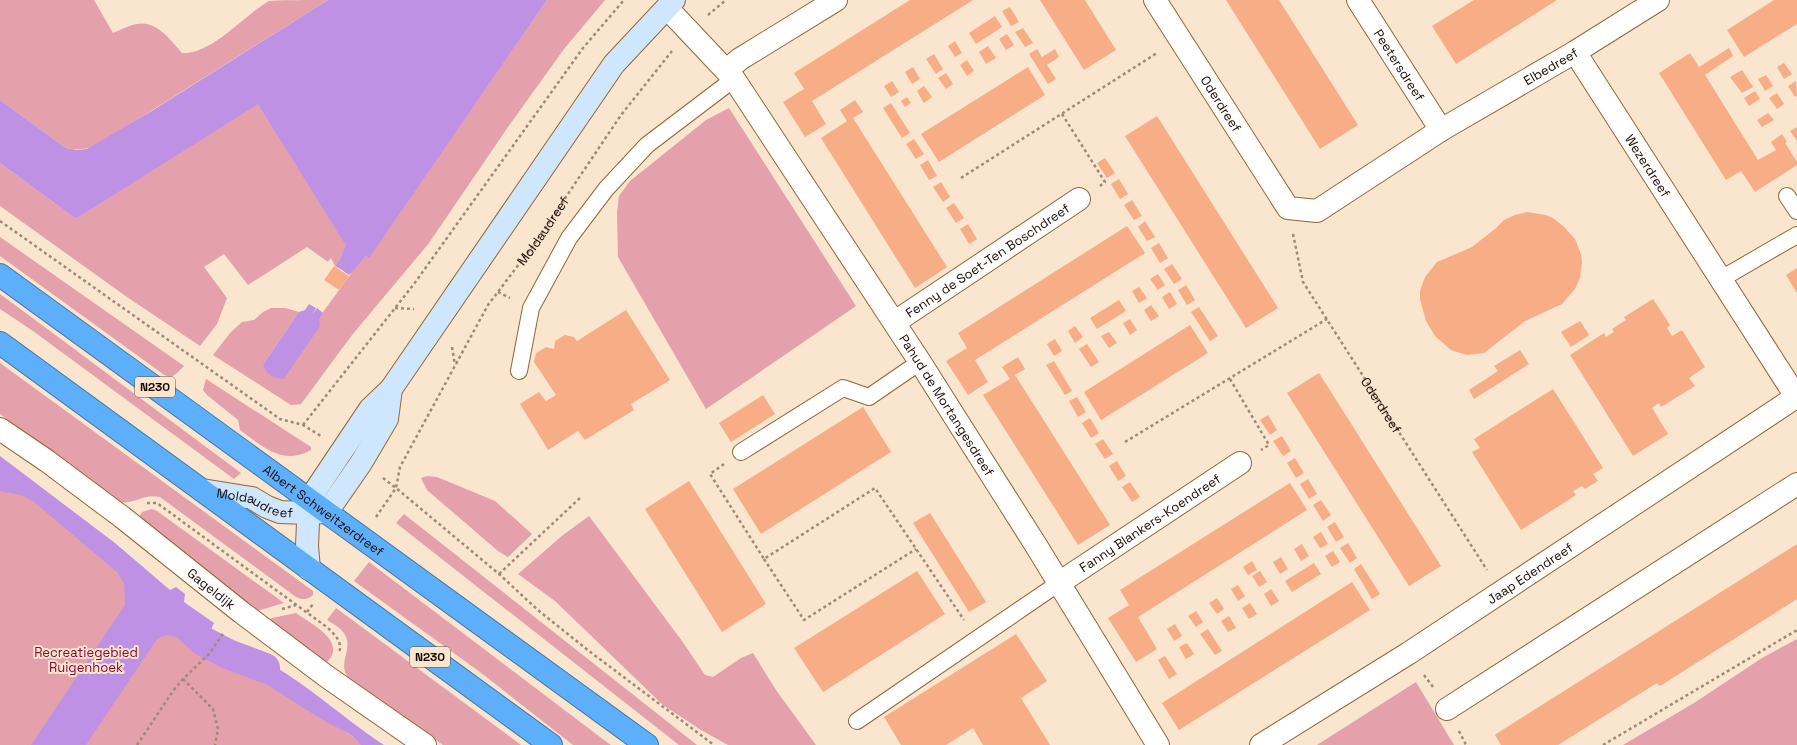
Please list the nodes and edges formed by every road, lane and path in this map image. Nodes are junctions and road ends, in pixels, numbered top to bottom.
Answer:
1 (624, 0) edge
2 (726, 0) edge
3 (836, 0) edge
4 (1155, 0) edge
5 (1358, 0) edge
6 (1658, 0) edge
7 (670, 4) edge
8 (688, 32) junction
9 (1180, 39) junction
10 (1576, 52) junction
11 (730, 74) junction
12 (1062, 114) junction
13 (1440, 130) junction
14 (961, 178) dead end
15 (1788, 196) dead end
16 (1079, 199) joint
17 (1288, 208) junction
18 (1797, 211) edge
19 (1797, 235) edge
20 (0, 275) edge
21 (1721, 279) junction
22 (1327, 319) junction
23 (895, 322) junction
24 (0, 343) edge
25 (920, 362) junction
26 (520, 371) dead end
27 (1230, 379) junction
28 (1797, 398) edge
29 (303, 425) dead end
30 (0, 429) edge
31 (1125, 442) dead end
32 (741, 452) joint
33 (1240, 463) joint
34 (1797, 484) edge
35 (396, 488) dead end
36 (202, 490) junction
37 (581, 497) dead end
38 (314, 508) junction
39 (122, 517) junction
40 (916, 549) junction
41 (764, 559) junction
42 (309, 569) junction
43 (499, 574) dead end
44 (1059, 583) junction
45 (1501, 592) junction
46 (1797, 630) edge
47 (977, 639) junction
48 (218, 641) dead end
49 (326, 676) junction
50 (183, 679) junction
51 (1447, 709) dead end
52 (856, 720) dead end
53 (137, 745) edge
54 (215, 745) edge
55 (425, 745) edge
56 (551, 745) edge
57 (647, 745) edge
58 (1158, 745) edge
59 (1261, 745) edge
60 (1603, 745) edge

1 - 29 path
2 - 8 path, Moldaudreef
3 - 11 street
4 - 9 street, Oderdreef
5 - 13 street, Peetersdreef
6 - 10 street, Elbedreef
7 - 8 street, Pahud de Mortangesdreef
7 - 38 street
8 - 11 street, Pahud de Mortangesdreef
8 - 35 path, Moldaudreef
9 - 12 path
9 - 17 street, Oderdreef
10 - 13 street, Elbedreef
10 - 21 street, Wezerdreef
11 - 23 street, Pahud de Mortangesdreef
11 - 26 lane
12 - 14 path
12 - 16 path
13 - 17 street
15 - 18 lane
16 - 23 street, Fenny de Soet-Ten Boschdreef
17 - 22 path, Oderdreef
19 - 21 lane
20 - 38 highway, Albert Schweitzerdreef / N230
21 - 28 street, Wezerdreef
22 - 27 path
22 - 45 path, Oderdreef
23 - 25 street, Pahud de Mortangesdreef
24 - 36 highway, N230
25 - 32 lane
25 - 44 street, Pahud de Mortangesdreef
27 - 31 path
27 - 33 path
28 - 45 street, Jaap Edendreef
30 - 39 street, Gageldijk
32 - 41 path
33 - 44 street, Fanny Blankers-Koendreef
34 - 51 street
36 - 38 street, Moldaudreef
36 - 42 highway, N230
37 - 43 path
38 - 42 street, Moldaudreef
38 - 57 highway, Albert Schweitzerdreef / N230
39 - 49 street, Gageldijk
39 - 49 path
40 - 41 path
40 - 41 path
40 - 47 path
42 - 56 highway, N230
44 - 47 lane
44 - 58 street, Pahud de Mortangesdreef
45 - 59 street, Jaap Edendreef
46 - 60 path
47 - 52 lane
48 - 50 path
49 - 55 street, Gageldijk
50 - 53 path
50 - 54 path

